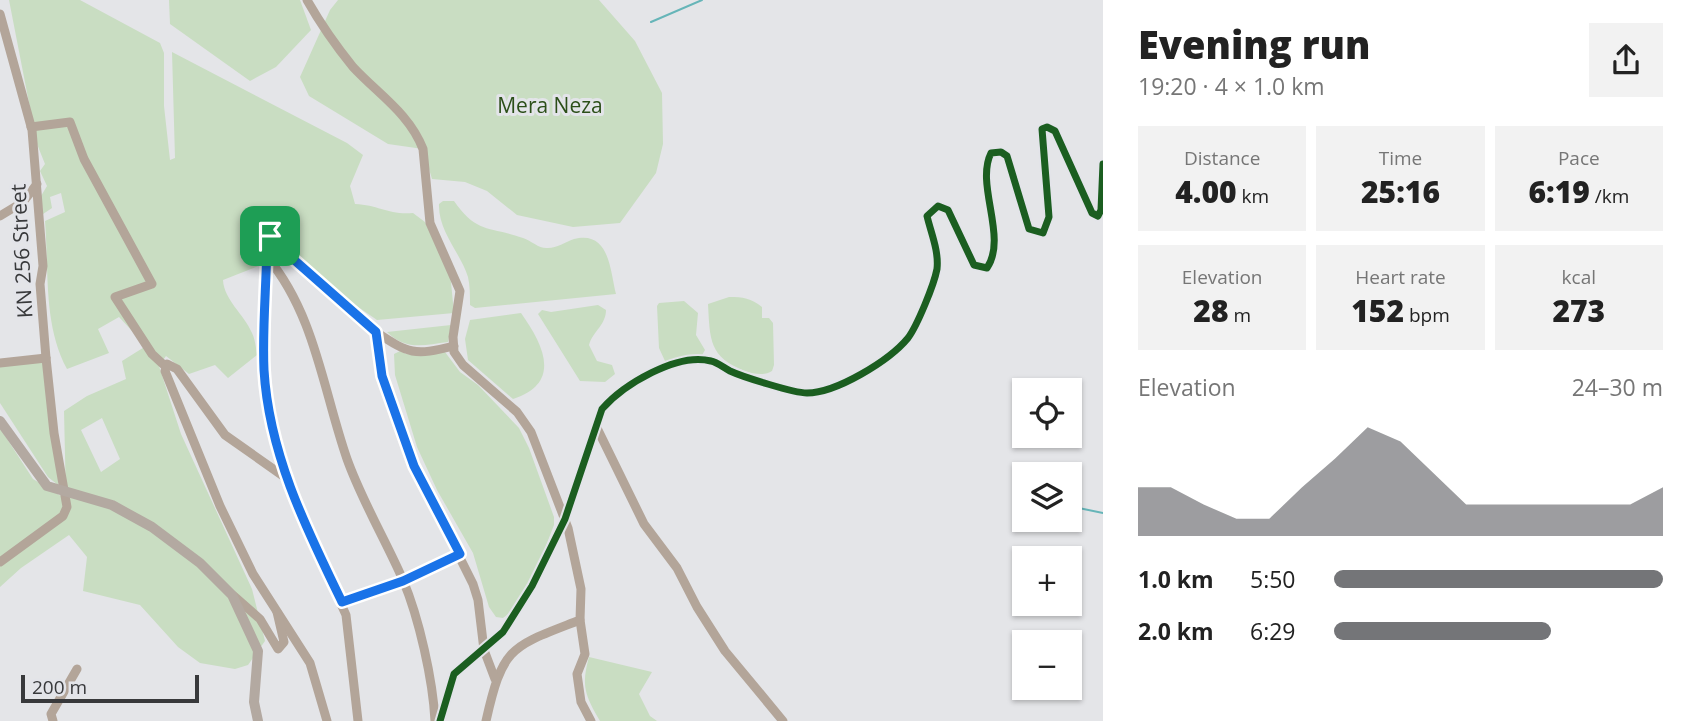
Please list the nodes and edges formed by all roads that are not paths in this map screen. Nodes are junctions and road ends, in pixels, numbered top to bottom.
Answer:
1 (307, 0) edge
2 (0, 14) edge
3 (31, 127) junction
4 (1103, 164) edge
5 (37, 184) junction
6 (0, 216) edge
7 (267, 257) junction
8 (376, 332) junction
9 (454, 346) junction
10 (46, 358) junction
11 (0, 363) edge
12 (165, 366) junction
13 (0, 421) edge
14 (596, 426) junction
15 (286, 478) junction
16 (65, 490) junction
17 (565, 519) junction
18 (460, 554) junction
19 (0, 562) edge
20 (403, 581) junction
21 (232, 594) junction
22 (342, 602) junction
23 (278, 610) junction
24 (580, 620) junction
25 (484, 650) junction
26 (77, 669) dead end
27 (495, 679) junction
28 (53, 721) edge
29 (258, 721) edge
30 (327, 721) edge
31 (358, 721) edge
32 (438, 721) edge
33 (486, 721) edge
34 (591, 721) edge
35 (783, 721) edge

1 - 9 street
2 - 3 street, KN 256 Street
3 - 5 street, KN 256 Street
3 - 12 street
4 - 14 street
5 - 6 street
5 - 10 street, KN 256 Street
7 - 8 street
7 - 15 street
7 - 20 street
8 - 9 street
8 - 18 street
9 - 17 street
10 - 11 street
10 - 16 street, KN 256 Street
12 - 15 street
12 - 23 street
13 - 16 main road
14 - 17 street
14 - 35 street
15 - 22 street
16 - 19 street
16 - 21 main road
17 - 24 street
17 - 25 street
18 - 20 street
18 - 25 street
20 - 22 street
20 - 32 street
21 - 23 street
21 - 29 main road
22 - 31 street
23 - 30 street
24 - 27 street
24 - 34 street
25 - 27 street
25 - 32 street
26 - 28 street
27 - 33 street

